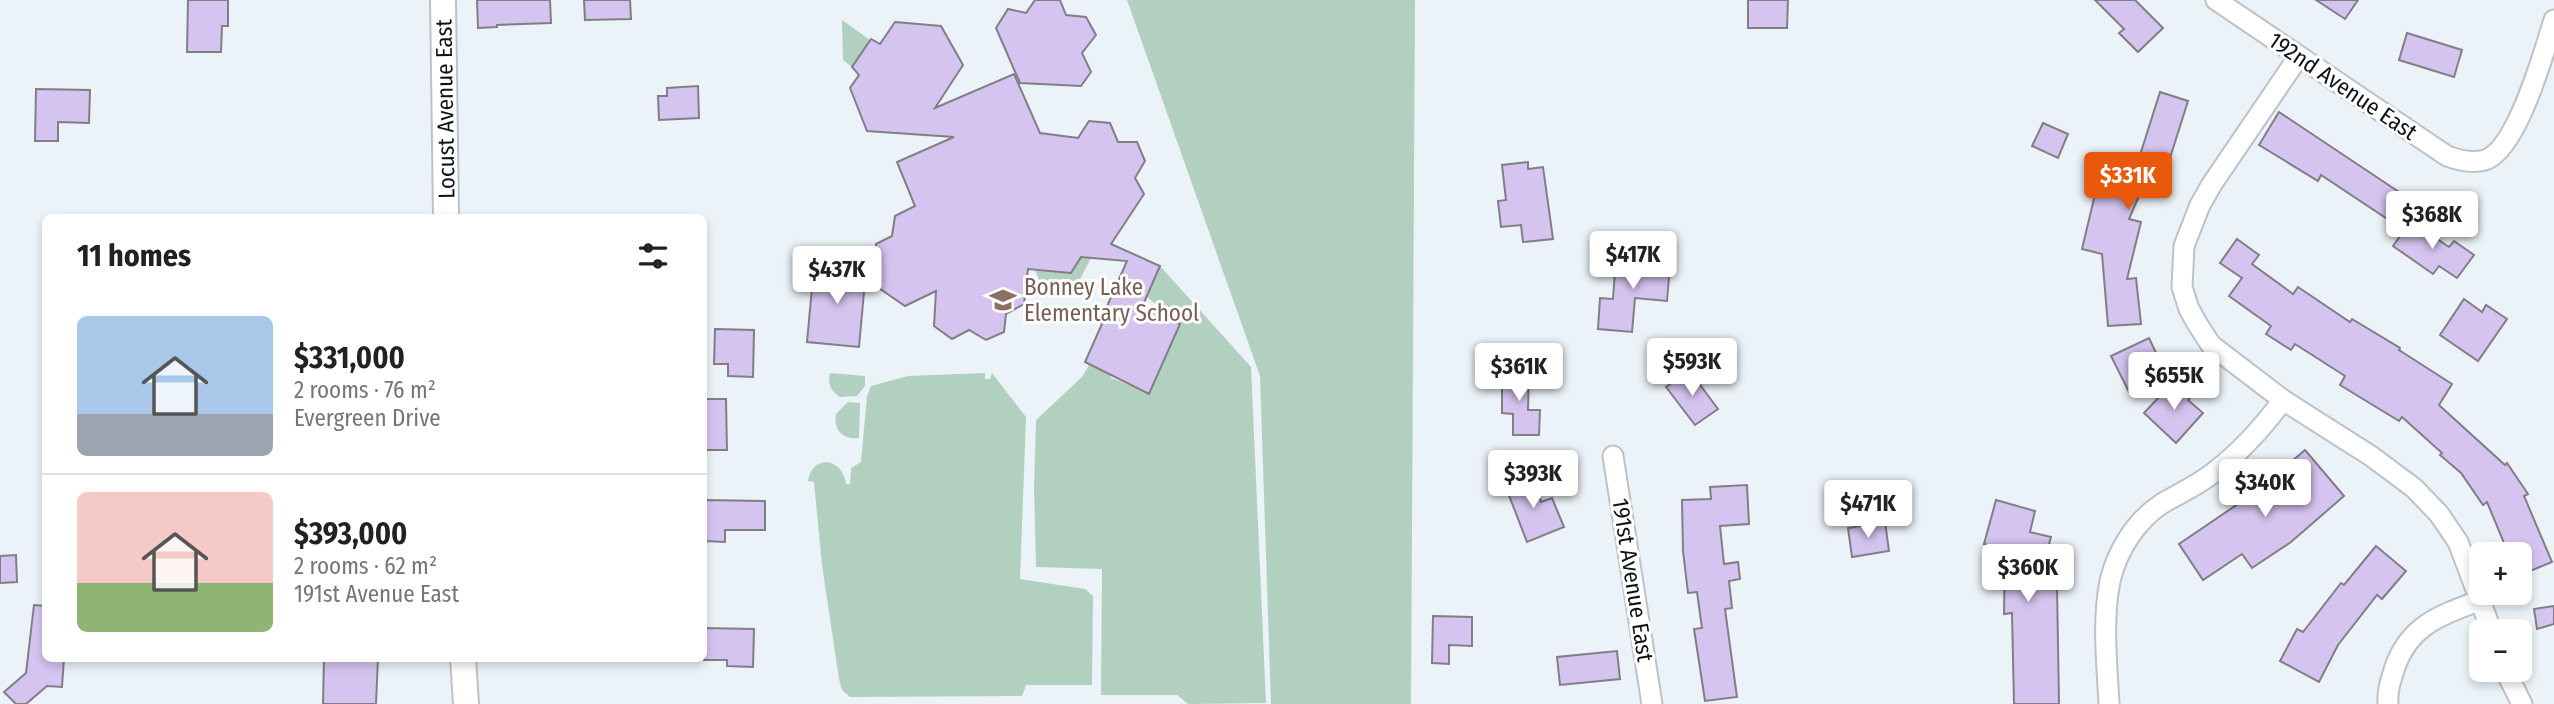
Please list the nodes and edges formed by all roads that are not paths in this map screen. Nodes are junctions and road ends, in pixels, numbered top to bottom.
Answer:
1 (443, 0) edge
2 (2216, 0) edge
3 (2554, 20) edge
4 (2299, 56) junction
5 (446, 214) edge
6 (2283, 400) junction
7 (1613, 456) dead end
8 (2469, 570) edge
9 (2469, 605) edge
10 (463, 662) edge
11 (2511, 682) edge
12 (466, 704) edge
13 (1652, 704) edge
14 (2109, 704) edge
15 (2388, 704) edge
16 (2522, 704) edge

1 - 5 street, Locust Avenue East
2 - 4 street, 192nd Avenue East
3 - 4 street, 192nd Avenue East
4 - 6 street
6 - 8 street
6 - 14 street
7 - 13 street, 191st Avenue East
9 - 15 street
10 - 12 street
11 - 16 street

